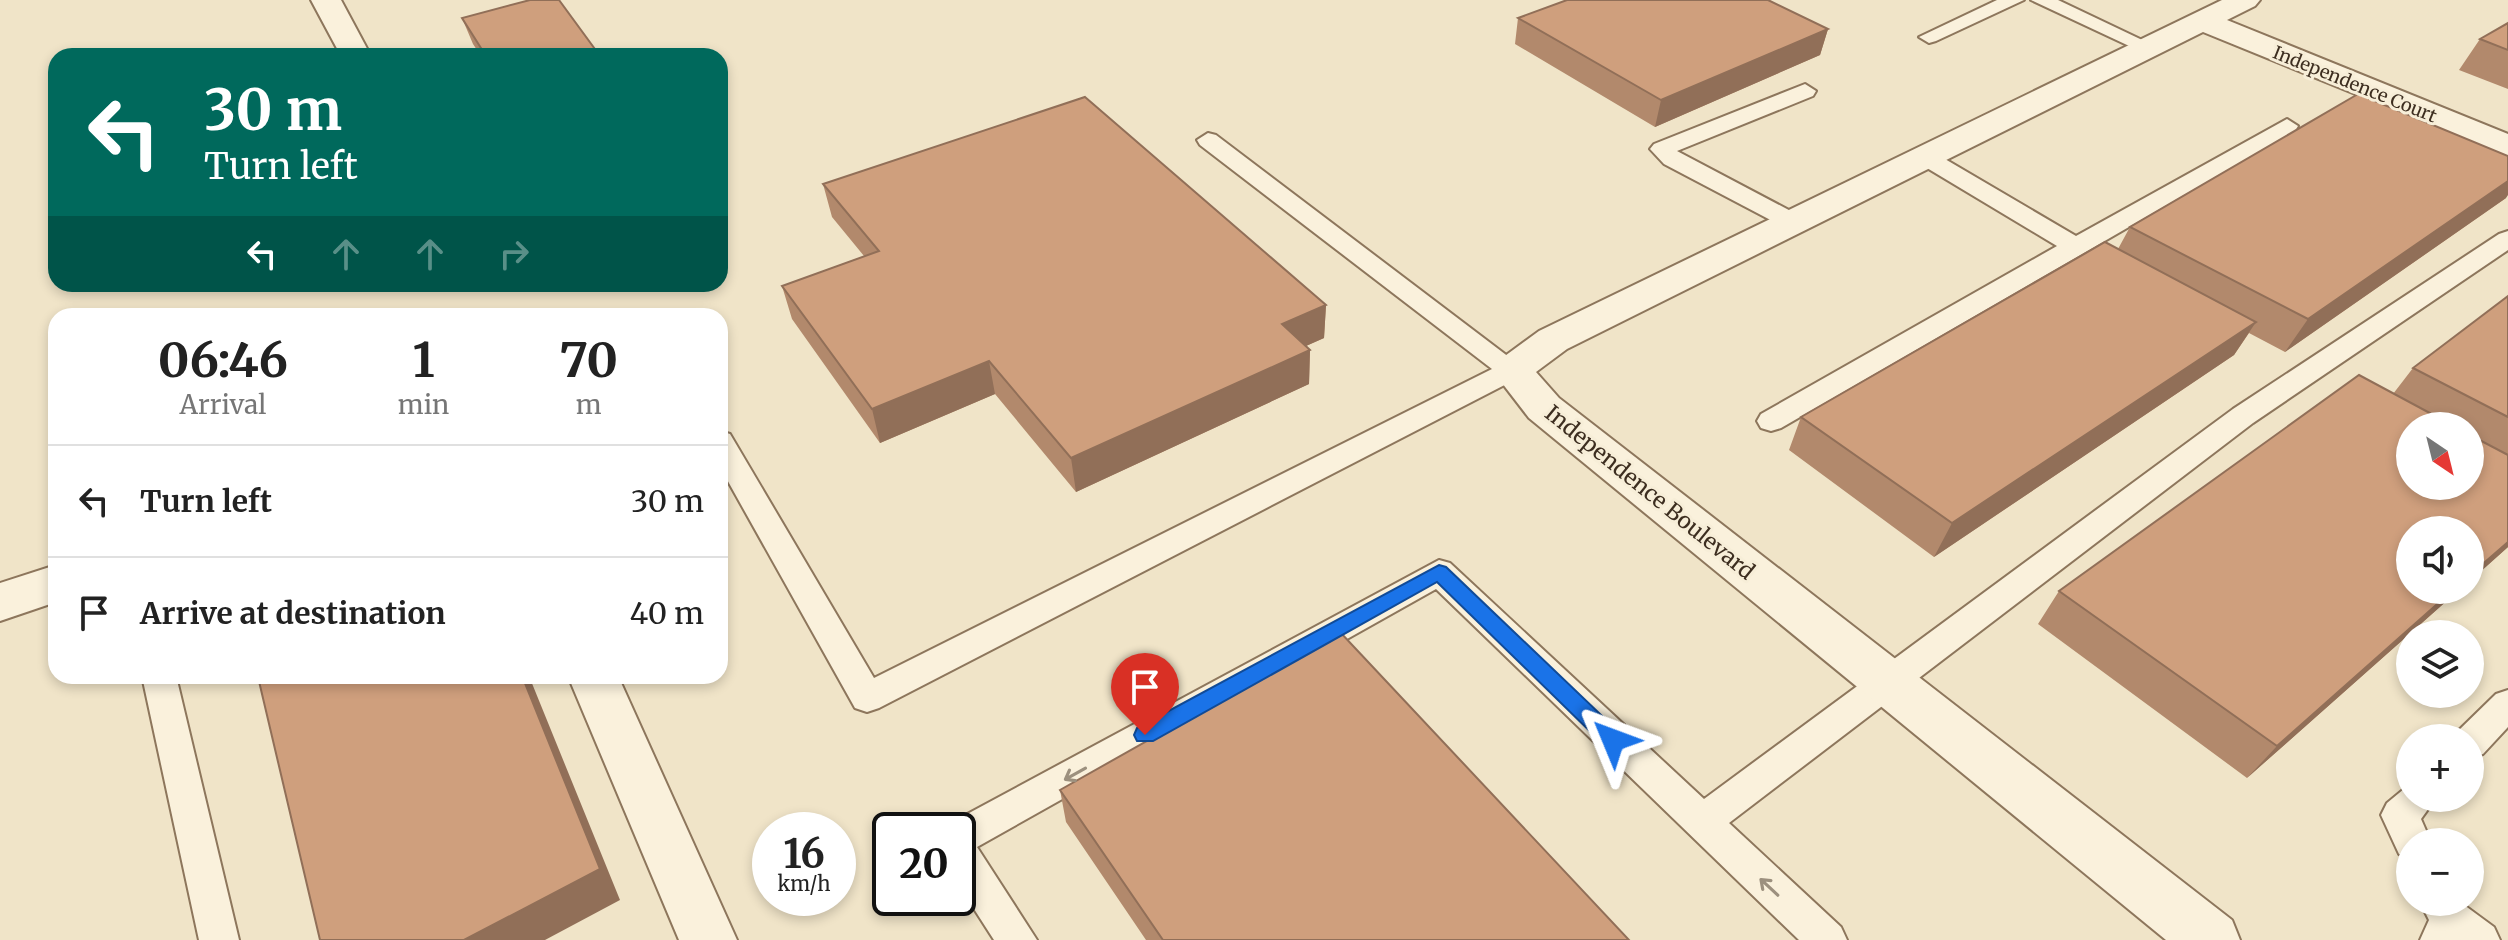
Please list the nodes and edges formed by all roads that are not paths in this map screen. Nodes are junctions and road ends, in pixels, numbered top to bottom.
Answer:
1 (326, 0) edge
2 (2014, 0) edge
3 (2041, 0) edge
4 (2245, 0) edge
5 (2202, 21) junction
6 (1929, 37) dead end
7 (352, 48) edge
8 (2149, 48) junction
9 (1805, 91) dead end
10 (2287, 126) dead end
11 (1208, 140) dead end
12 (2508, 146) edge
13 (1925, 157) junction
14 (1793, 222) junction
15 (2508, 239) edge
16 (2073, 245) junction
17 (1512, 370) junction
18 (1771, 421) dead end
19 (728, 455) edge
20 (48, 586) edge
21 (0, 602) edge
22 (1890, 683) junction
23 (161, 684) edge
24 (596, 684) edge
25 (2508, 704) edge
26 (2484, 729) edge
27 (1700, 823) junction
28 (976, 828) edge
29 (976, 878) edge
30 (219, 940) edge
31 (708, 940) edge
32 (1017, 940) edge
33 (1827, 940) edge
34 (2211, 940) edge

1 - 7 street
2 - 6 lane
3 - 8 lane
4 - 5 street
5 - 8 street
5 - 12 street, Independence Court
8 - 13 street
9 - 14 lane
10 - 16 lane
11 - 17 lane
13 - 14 street
13 - 16 lane
14 - 17 street
15 - 22 lane
16 - 18 lane
17 - 19 lane
17 - 22 street, Independence Boulevard
20 - 21 street
22 - 27 lane
22 - 34 street, Independence Boulevard
23 - 30 lane
24 - 31 street
25 - 26 lane
27 -> 28 lane
33 -> 27 lane
29 - 32 lane

